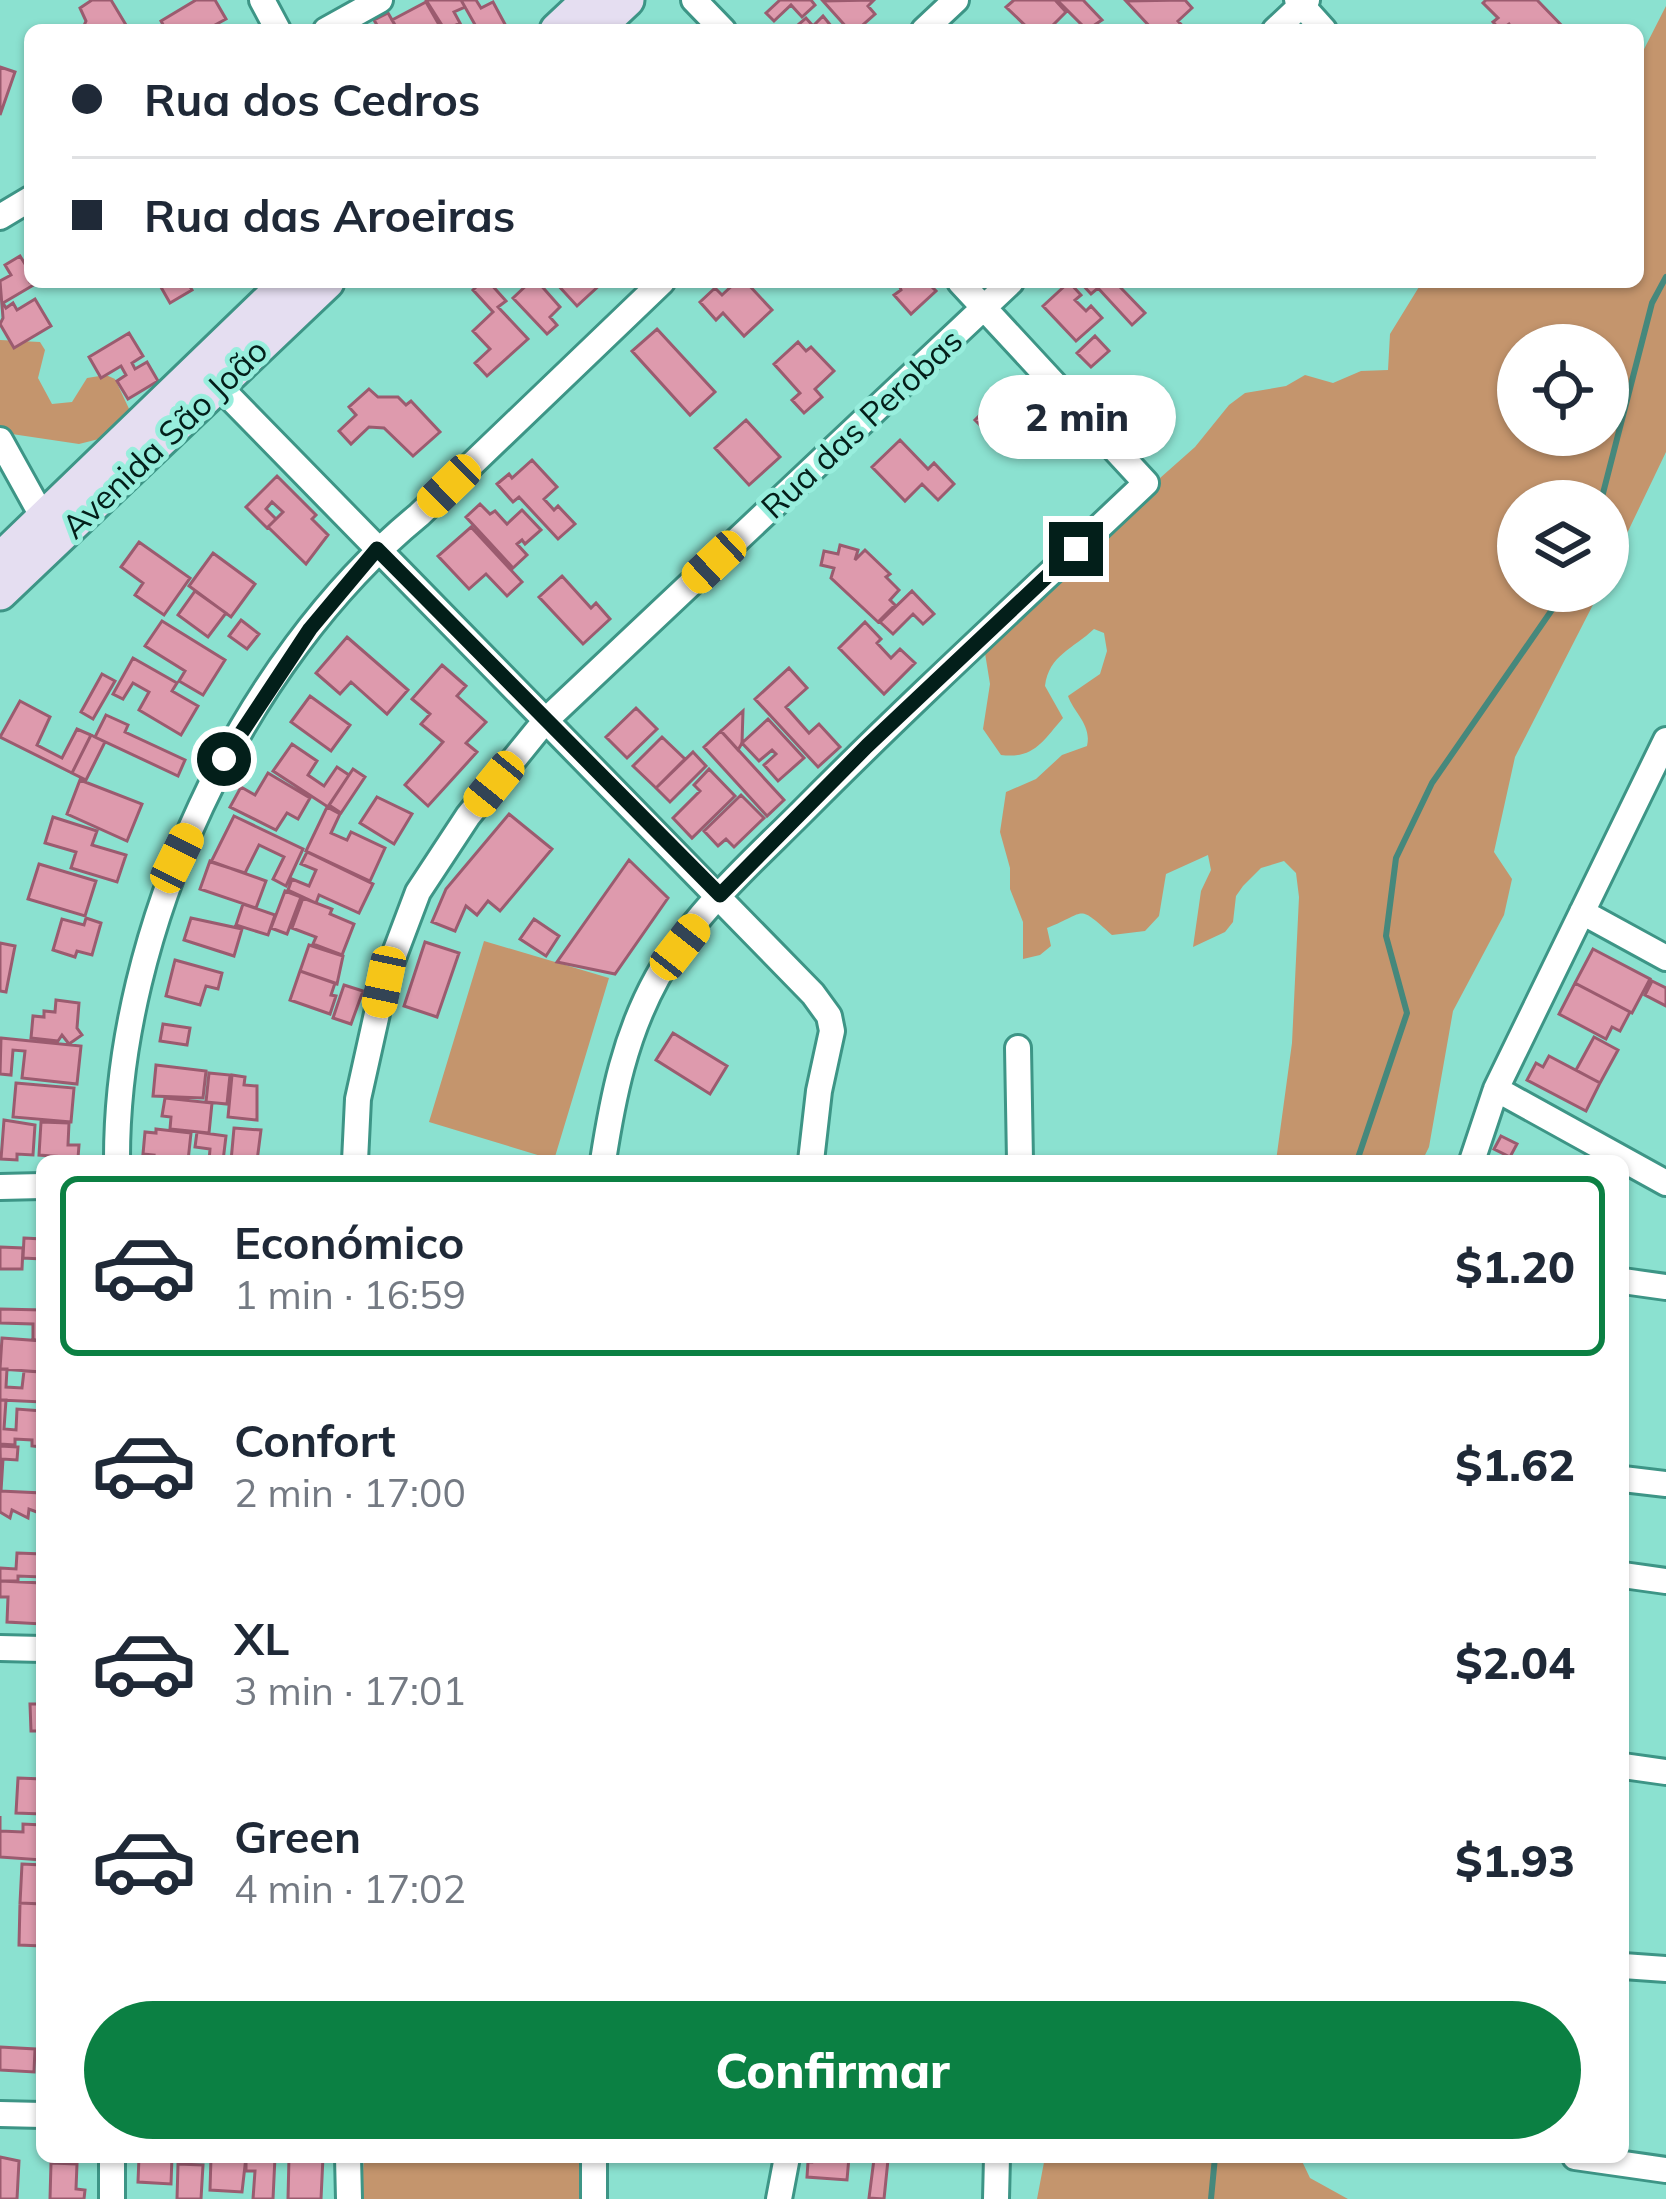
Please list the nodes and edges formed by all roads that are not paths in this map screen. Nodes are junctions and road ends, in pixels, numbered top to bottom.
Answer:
1 (380, 0) edge
2 (589, 0) edge
3 (627, 0) edge
4 (694, 0) edge
5 (956, 0) edge
6 (1302, 2) edge
7 (337, 24) edge
8 (563, 24) edge
9 (601, 24) edge
10 (717, 24) edge
11 (930, 24) edge
12 (1281, 24) edge
13 (283, 288) edge
14 (320, 288) edge
15 (656, 288) edge
16 (966, 288) edge
17 (1005, 288) edge
18 (984, 308) junction
19 (210, 377) junction
20 (0, 440) edge
21 (50, 530) junction
22 (377, 549) junction
23 (0, 560) edge
24 (0, 593) edge
25 (544, 721) junction
26 (1666, 740) edge
27 (720, 895) junction
28 (1582, 912) junction
29 (1666, 958) edge
30 (1018, 1048) dead end
31 (1496, 1089) junction
32 (117, 1155) edge
33 (355, 1155) edge
34 (604, 1155) edge
35 (812, 1155) edge
36 (1020, 1155) edge
37 (1474, 1155) edge
38 (1615, 1155) edge
39 (1629, 1163) edge
40 (1666, 1183) edge
41 (36, 1186) edge
42 (0, 1187) edge
43 (1629, 1282) edge
44 (1666, 1287) edge
45 (1629, 1480) edge
46 (1666, 1484) edge
47 (1629, 1576) edge
48 (1666, 1581) edge
49 (0, 1648) edge
50 (36, 1649) edge
51 (1629, 1767) edge
52 (1666, 1772) edge
53 (1629, 1966) edge
54 (1666, 1969) edge
55 (0, 2114) edge
56 (36, 2115) edge
57 (112, 2163) edge
58 (348, 2163) edge
59 (594, 2163) edge
60 (786, 2163) edge
61 (997, 2163) edge
62 (1617, 2163) edge
63 (1666, 2170) edge
64 (112, 2199) edge
65 (349, 2199) edge
66 (594, 2199) edge
67 (778, 2199) edge
68 (996, 2199) edge

1 - 7 street
2 - 8 street
3 - 9 street
4 - 10 street
5 - 11 street
6 - 12 street
13 - 19 street, Avenida São João
14 - 19 street, Avenida São João
15 - 22 street
16 - 18 street
17 - 18 street, Rua das Perobas
18 - 25 street, Rua das Perobas
18 - 27 street
19 - 21 street, Avenida São João
19 - 22 street
20 - 21 street
21 - 23 street, Avenida São João
21 - 24 street, Avenida São João
22 - 25 street
22 - 32 street
25 - 27 street
25 - 33 street, Rua das Perobas
26 - 28 street
27 - 34 street
27 - 35 street
28 - 29 street
28 - 31 street
30 - 36 street
31 - 37 street
31 - 38 street
39 - 40 street
41 - 42 street
43 - 44 street
45 - 46 street
47 - 48 street
49 - 50 street
51 - 52 street
53 - 54 street
55 - 56 street
57 - 64 street
58 - 65 street
59 - 66 street
60 - 67 street
61 - 68 street
62 - 63 street

